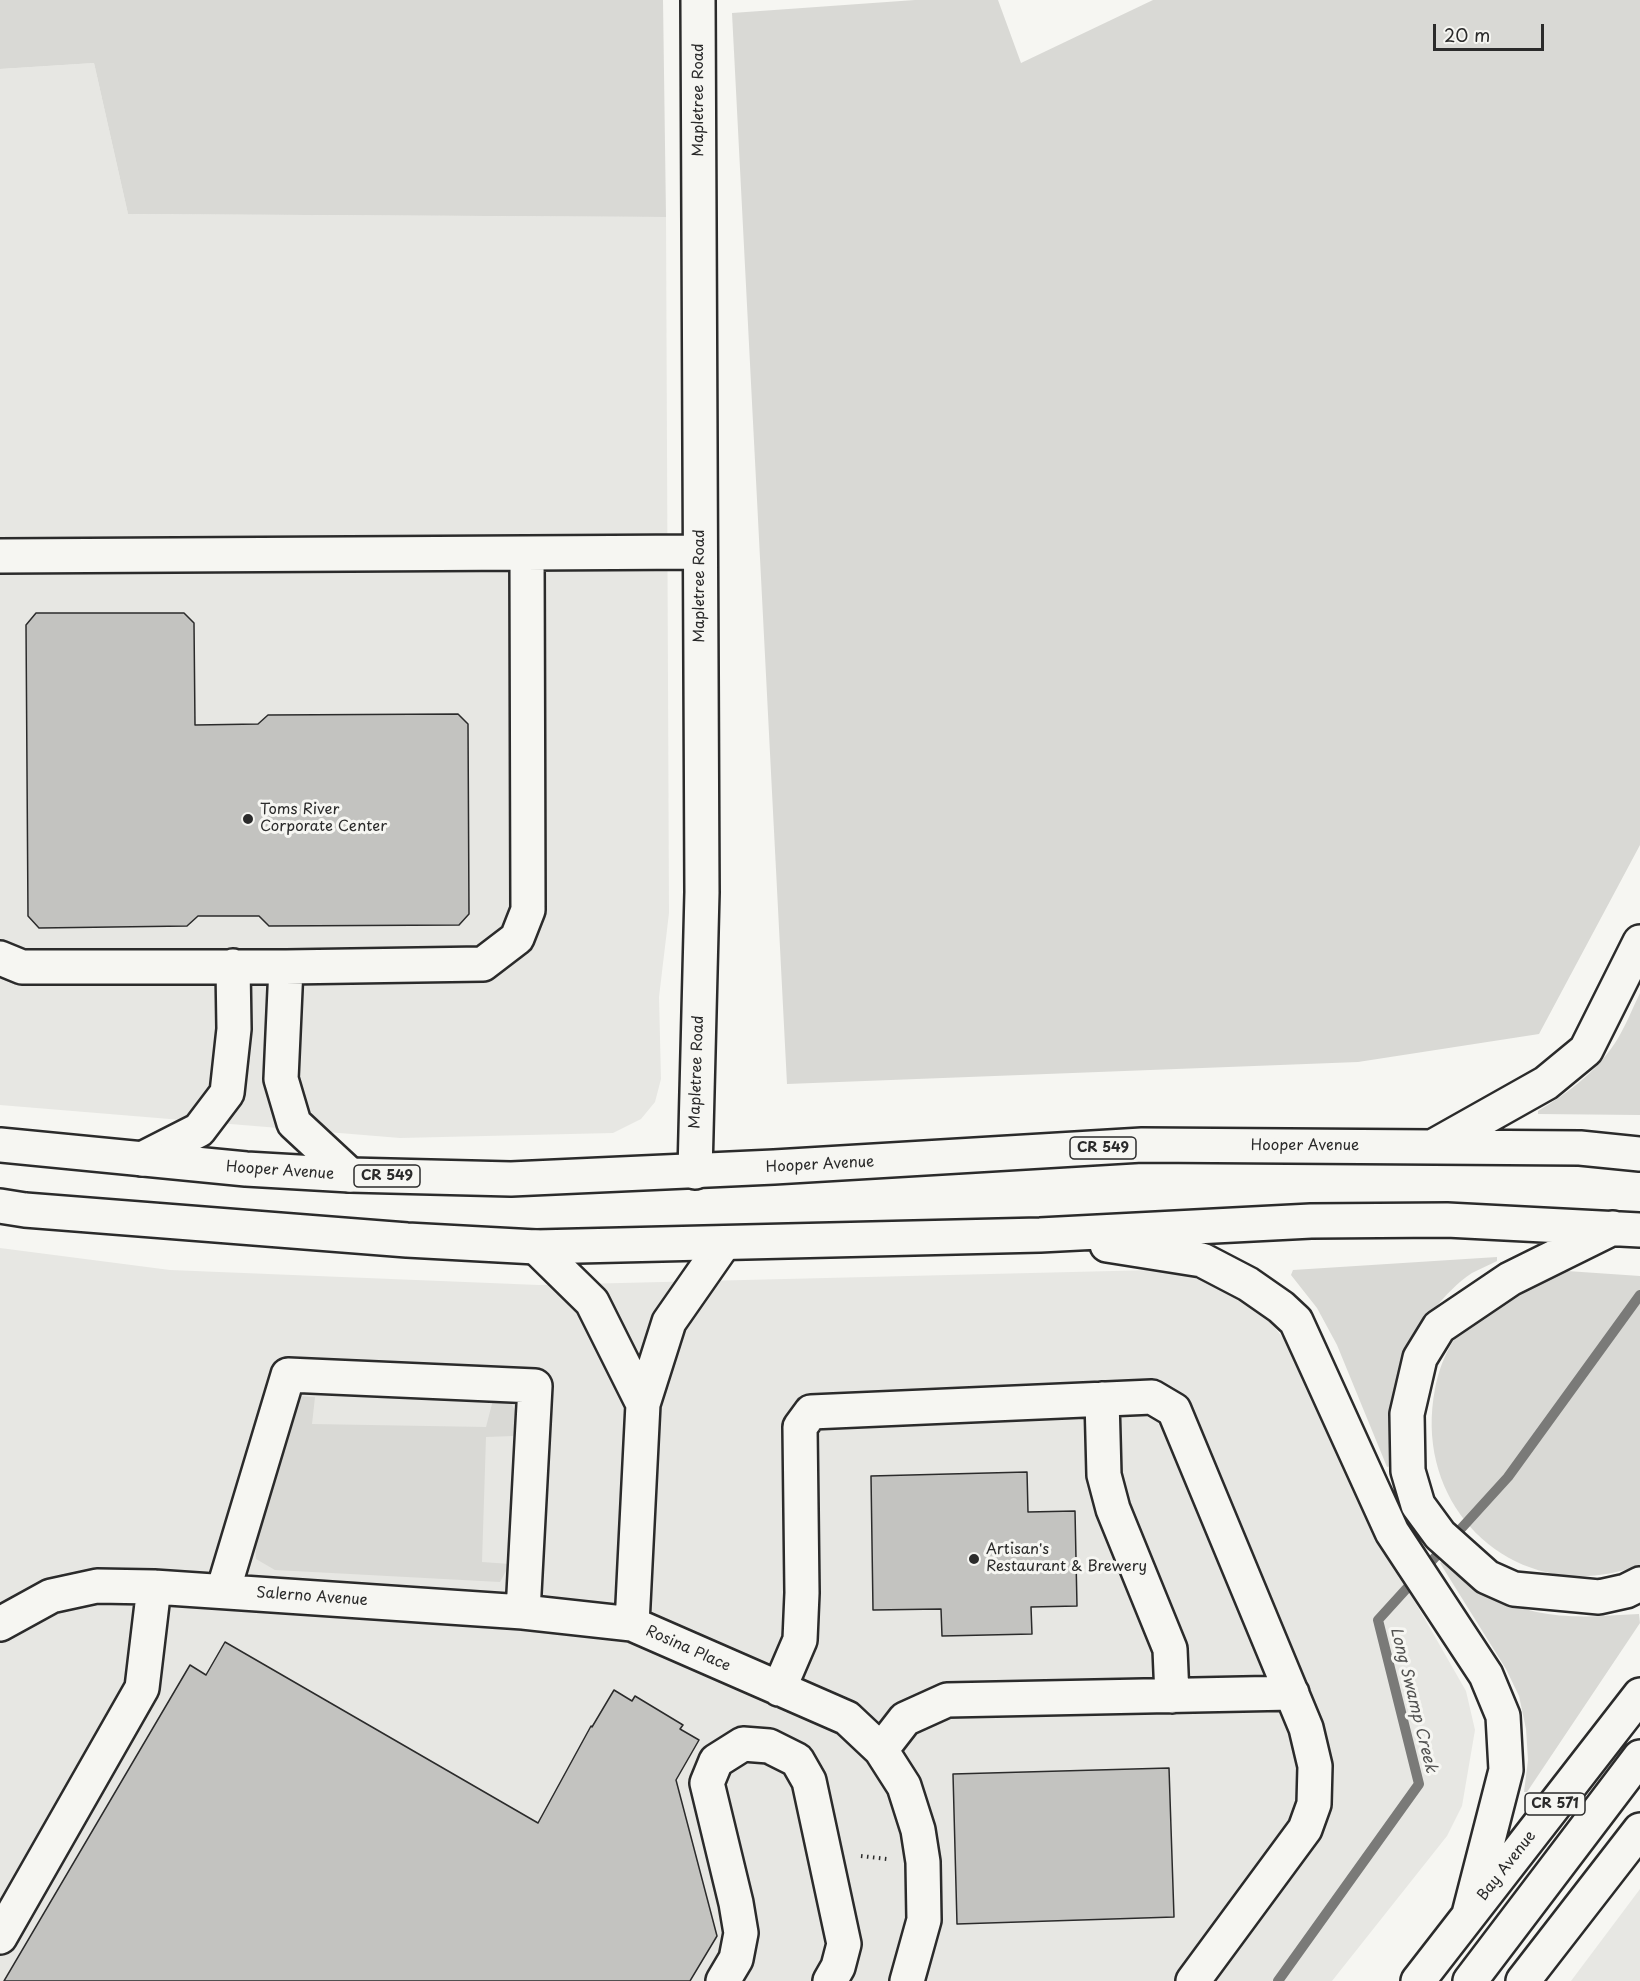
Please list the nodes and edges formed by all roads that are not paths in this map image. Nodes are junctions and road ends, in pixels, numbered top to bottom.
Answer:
1 (698, 0) edge
2 (700, 552) junction
3 (527, 553) junction
4 (0, 556) edge
5 (1640, 942) edge
6 (0, 958) edge
7 (233, 966) junction
8 (285, 967) junction
9 (0, 1144) edge
10 (1433, 1146) junction
11 (1640, 1154) edge
12 (142, 1159) junction
13 (694, 1172) junction
14 (350, 1175) junction
15 (0, 1206) edge
16 (1630, 1229) edge
17 (1040, 1235) junction
18 (724, 1243) junction
19 (536, 1247) junction
20 (1102, 1400) junction
21 (643, 1404) junction
22 (1640, 1584) edge
23 (154, 1587) junction
24 (223, 1591) junction
25 (523, 1612) junction
26 (0, 1624) edge
27 (632, 1624) junction
28 (779, 1689) junction
29 (1292, 1693) junction
30 (1640, 1695) edge
31 (1172, 1696) junction
32 (881, 1750) junction
33 (1640, 1757) edge
34 (1637, 1836) edge
35 (1469, 1914) junction
36 (0, 1937) edge
37 (723, 1981) edge
38 (830, 1981) edge
39 (907, 1981) edge
40 (1193, 1981) edge
41 (1418, 1981) edge
42 (1470, 1981) edge
43 (1523, 1981) edge

1 - 2 main road, Mapletree Road
2 - 3 main road
2 - 13 main road, Mapletree Road
3 - 4 main road
3 - 8 main road
5 - 10 main road
6 - 7 main road
7 - 8 main road
7 - 12 main road
8 - 14 main road
9 - 12 main road, Hooper Avenue / CR 549
10 - 11 main road, Hooper Avenue / CR 549
10 - 13 main road, Hooper Avenue / CR 549
12 - 14 main road, Hooper Avenue / CR 549
13 - 14 main road, Hooper Avenue / CR 549
15 - 19 main road
16 - 17 main road
16 - 22 main road
17 - 18 main road
17 - 35 main road
18 - 19 main road
18 - 21 main road, Rosina Place
19 - 21 main road
20 - 28 main road
20 - 29 main road
20 - 31 main road
21 - 27 main road, Rosina Place
23 - 24 main road, Salerno Avenue
23 - 26 main road, Salerno Avenue
23 - 36 main road
24 - 25 main road, Salerno Avenue
24 - 25 main road
25 - 27 main road, Salerno Avenue
27 - 28 main road, Rosina Place
28 - 32 main road, Rosina Place
29 - 31 main road
29 - 40 main road
30 - 35 main road, Bay Avenue / CR 571
31 - 32 main road
32 - 39 main road, Rosina Place
33 - 42 main road
34 - 43 main road
35 - 41 main road, Bay Avenue / CR 571
37 - 38 main road

